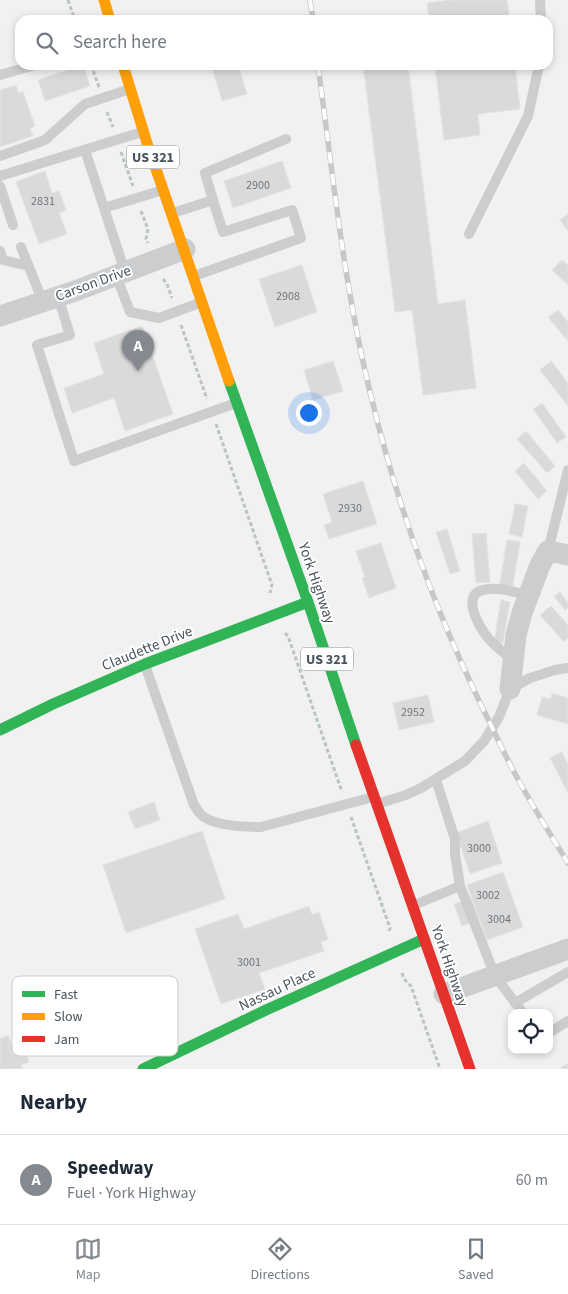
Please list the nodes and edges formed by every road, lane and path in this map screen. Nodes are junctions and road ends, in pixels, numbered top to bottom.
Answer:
1 (68, 0) edge
2 (104, 0) edge
3 (540, 0) edge
4 (73, 15) edge
5 (108, 15) edge
6 (541, 15) edge
7 (18, 70) edge
8 (93, 70) edge
9 (125, 70) edge
10 (538, 70) edge
11 (0, 75) edge
12 (131, 89) junction
13 (103, 98) junction
14 (144, 131) junction
15 (286, 139) dead end
16 (117, 140) junction
17 (85, 150) junction
18 (0, 156) edge
19 (0, 176) edge
20 (0, 186) edge
21 (164, 190) junction
22 (137, 198) junction
23 (213, 200) junction
24 (104, 208) junction
25 (172, 214) junction
26 (13, 225) dead end
27 (469, 234) dead end
28 (21, 247) dead end
29 (185, 249) junction
30 (0, 251) edge
31 (155, 260) junction
32 (28, 266) junction
33 (120, 273) junction
34 (194, 276) junction
35 (50, 299) junction
36 (203, 302) junction
37 (176, 311) junction
38 (0, 316) edge
39 (237, 403) junction
40 (212, 412) junction
41 (568, 470) edge
42 (558, 553) edge
43 (529, 596) junction
44 (308, 602) junction
45 (276, 614) junction
46 (512, 659) junction
47 (145, 664) junction
48 (568, 668) edge
49 (510, 689) junction
50 (0, 730) edge
51 (436, 780) junction
52 (376, 800) junction
53 (346, 804) junction
54 (460, 886) junction
55 (413, 906) junction
56 (424, 939) junction
57 (568, 949) edge
58 (394, 952) junction
59 (568, 972) edge
60 (495, 976) junction
61 (444, 994) junction
62 (515, 1003) junction
63 (520, 1009) edge
64 (568, 1021) edge
65 (553, 1030) edge
66 (178, 1052) edge
67 (170, 1056) edge
68 (143, 1069) edge
69 (440, 1069) edge
70 (470, 1069) edge

1 - 4 path
2 - 5 main road
3 - 6 lane
7 - 11 lane
8 - 13 path
9 - 12 main road, US 321
10 - 27 lane
12 - 13 lane
12 - 14 main road, US 321
13 - 16 path
13 - 18 lane
14 - 16 lane
14 - 21 main road, US 321
15 - 23 lane
16 - 17 lane
16 - 22 path
17 - 19 lane
17 - 24 lane
20 - 26 lane
21 - 22 lane
21 - 25 main road, US 321
22 - 24 lane
22 - 31 path
23 - 25 lane
23 - 34 lane
24 - 33 lane
25 - 29 main road, US 321
28 - 32 lane
29 - 31 street, Carson Drive
29 - 34 main road, York Highway / US 321
30 - 32 lane
31 - 33 street, Carson Drive
31 - 37 path
32 - 35 lane
33 - 35 street, Carson Drive
33 - 37 lane
34 - 36 main road, York Highway / US 321
35 - 38 street, Carson Drive
35 - 40 lane
36 - 37 lane
36 - 39 main road, York Highway / US 321
37 - 40 path
39 - 40 lane
39 - 44 main road, York Highway / US 321
40 - 45 path
41 - 42 lane
42 - 43 street
43 - 46 street
43 - 46 lane
44 - 45 main road, Claudette Drive
44 - 52 main road, York Highway / US 321
45 - 47 main road, Claudette Drive
45 - 53 path
46 - 49 street
47 - 50 main road, Claudette Drive
47 - 53 lane
48 - 49 lane
49 - 51 lane
51 - 52 lane
51 - 54 lane
52 - 53 lane
52 - 55 main road, York Highway / US 321
53 - 58 path
54 - 55 lane
54 - 60 lane
55 - 56 main road, York Highway / US 321
56 - 58 main road, Nassau Place
56 - 61 main road, York Highway / US 321
57 - 60 street
58 - 66 main road, Nassau Place
58 - 69 path
59 - 62 lane
60 - 61 street
60 - 62 lane
61 - 70 main road, York Highway / US 321
62 - 63 lane
64 - 65 lane
67 - 68 main road, Nassau Place

